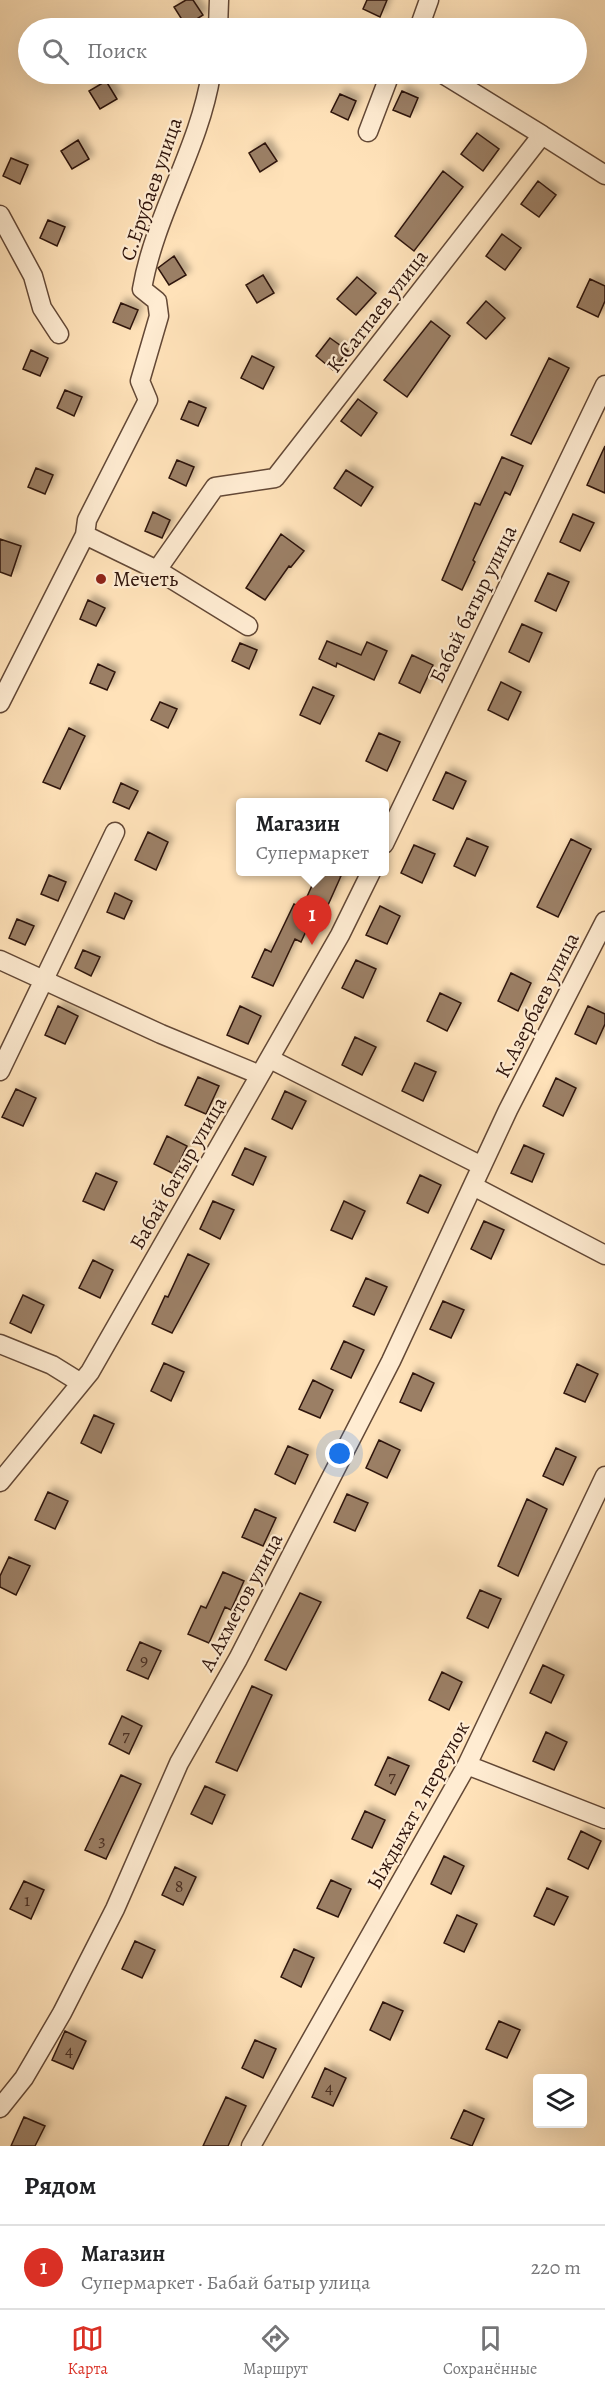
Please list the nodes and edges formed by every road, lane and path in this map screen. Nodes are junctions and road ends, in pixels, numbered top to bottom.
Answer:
1 (219, 0) edge
2 (429, 0) edge
3 (218, 18) edge
4 (423, 18) edge
5 (209, 84) edge
6 (386, 84) edge
7 (459, 84) edge
8 (368, 132) dead end
9 (542, 135) junction
10 (605, 175) edge
11 (0, 215) edge
12 (59, 334) dead end
13 (605, 386) edge
14 (85, 536) junction
15 (157, 570) junction
16 (248, 626) dead end
17 (0, 703) edge
18 (115, 832) dead end
19 (389, 834) edge
20 (369, 876) edge
21 (605, 921) edge
22 (0, 960) edge
23 (44, 981) junction
24 (270, 1059) junction
25 (0, 1071) edge
26 (260, 1075) junction
27 (508, 1110) joint
28 (482, 1166) junction
29 (473, 1186) junction
30 (605, 1255) edge
31 (0, 1344) edge
32 (81, 1383) junction
33 (605, 1476) edge
34 (0, 1482) edge
35 (467, 1765) junction
36 (605, 1819) edge
37 (0, 2108) edge
38 (251, 2146) edge

1 - 3 street
2 - 4 street
5 - 14 street, С.Ерубаев улица
6 - 8 street
7 - 9 street
9 - 10 street
9 - 15 street, К.Сатпаев улица
11 - 12 street
13 - 19 street, Бабай батыр улица
14 - 15 street
14 - 17 street
15 - 16 street
18 - 23 street
20 - 24 street, Бабай батыр улица
21 - 27 street, К.Азербаев улица
22 - 23 street
23 - 25 street
23 - 26 street
24 - 26 street, Бабай батыр улица
24 - 28 street
26 - 32 street, Бабай батыр улица
27 - 28 street, А.Ахметов улица
28 - 29 street, А.Ахметов улица
29 - 30 street
29 - 37 street, А.Ахметов улица
31 - 32 street
32 - 34 street, Бабай батыр улица
33 - 35 street, Ыждыхат 2 переулок
35 - 36 street
35 - 38 street, Ыждыхат 2 переулок

